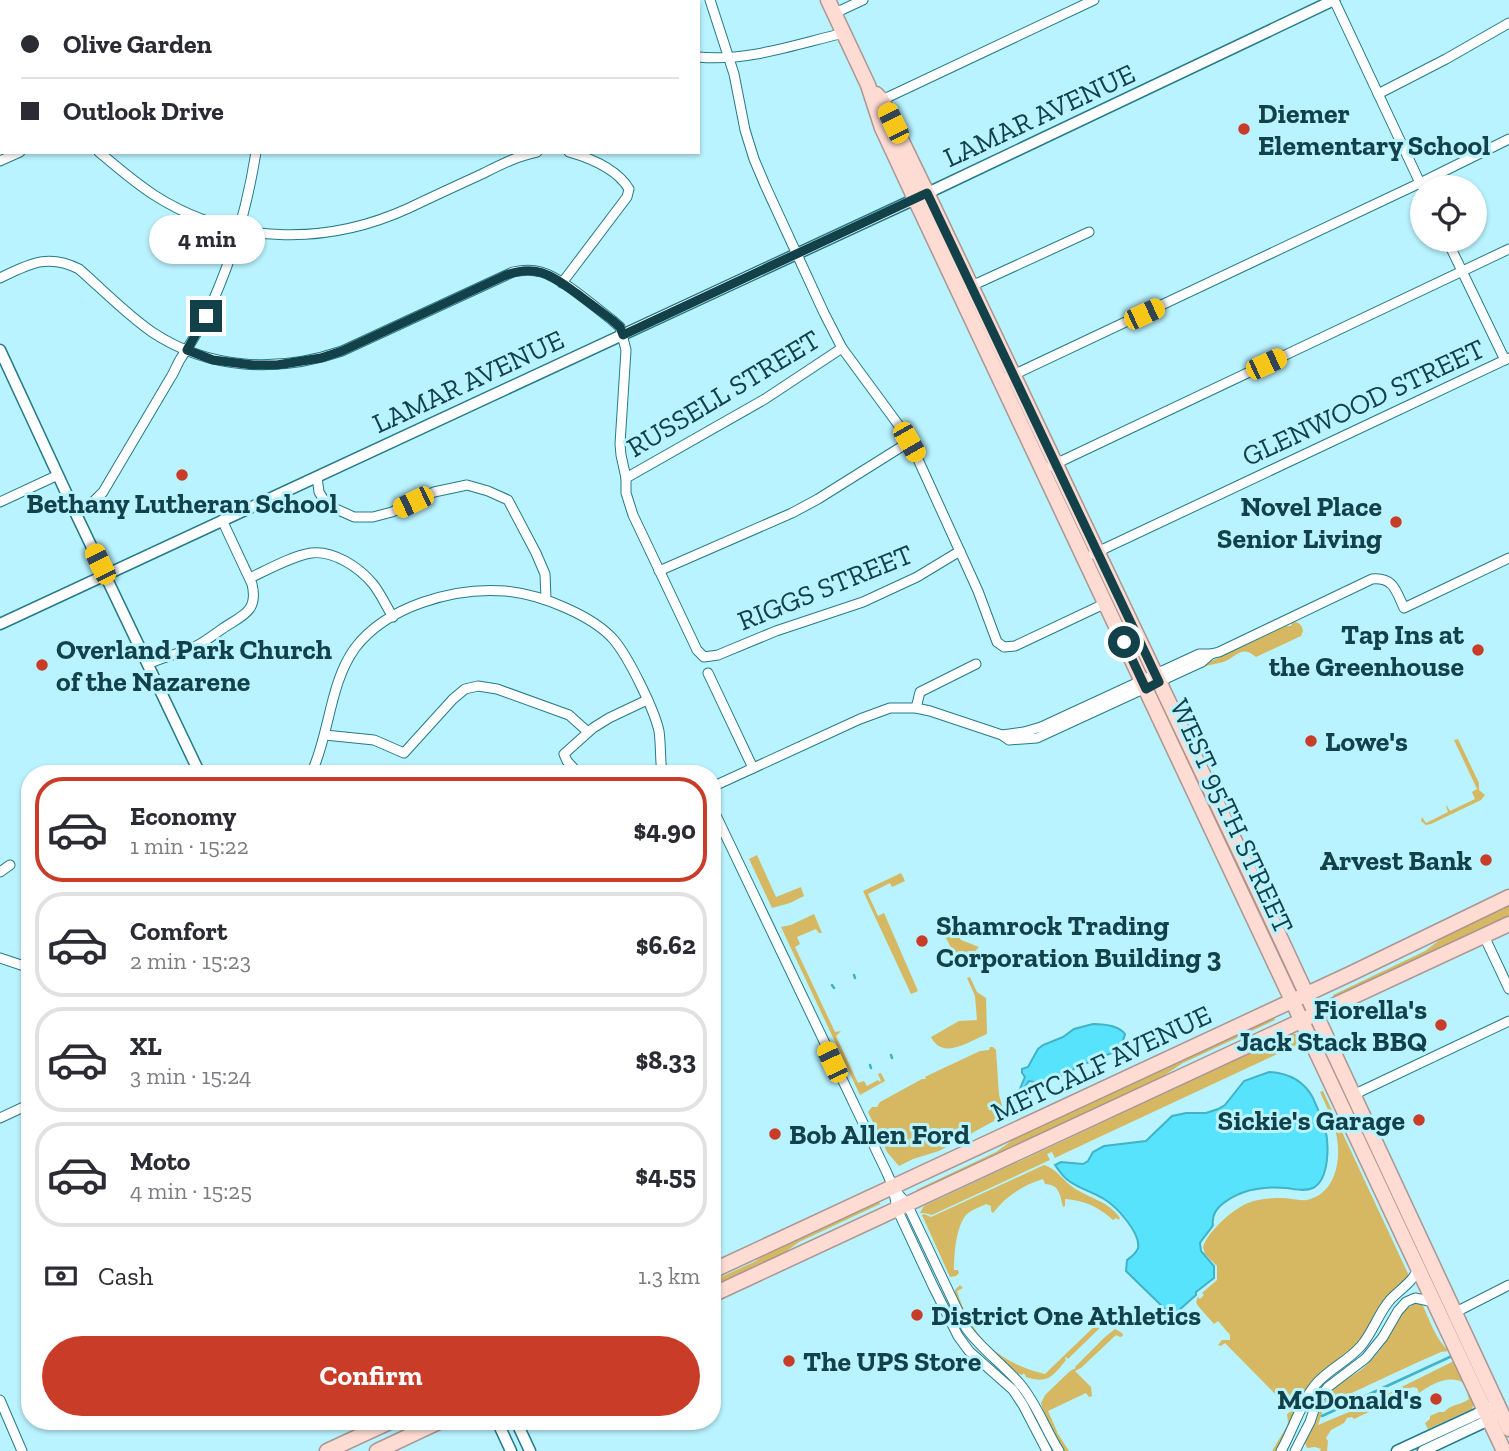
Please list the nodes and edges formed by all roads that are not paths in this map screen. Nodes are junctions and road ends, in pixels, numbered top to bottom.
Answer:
1 (710, 0) edge
2 (863, 0) edge
3 (1094, 0) edge
4 (1334, 0) edge
5 (832, 7) edge
6 (1509, 23) edge
7 (844, 33) junction
8 (700, 57) edge
9 (729, 57) junction
10 (868, 85) junction
11 (1378, 94) junction
12 (882, 100) junction
13 (1509, 139) edge
14 (16, 154) edge
15 (101, 154) edge
16 (256, 154) edge
17 (531, 154) edge
18 (576, 154) edge
19 (0, 162) edge
20 (1417, 175) edge
21 (1441, 175) edge
22 (1410, 191) edge
23 (921, 196) junction
24 (239, 231) junction
25 (1089, 232) dead end
26 (1509, 249) edge
27 (1453, 252) edge
28 (796, 254) junction
29 (1462, 272) junction
30 (0, 278) edge
31 (562, 283) junction
32 (965, 289) junction
33 (623, 335) junction
34 (842, 348) junction
35 (0, 350) edge
36 (187, 350) junction
37 (1507, 359) edge
38 (1007, 378) junction
39 (909, 442) junction
40 (1049, 467) junction
41 (58, 475) junction
42 (317, 477) junction
43 (626, 478) junction
44 (0, 502) edge
45 (76, 514) junction
46 (222, 520) junction
47 (960, 551) junction
48 (1091, 555) junction
49 (1509, 558) edge
50 (659, 570) junction
51 (105, 575) junction
52 (250, 578) junction
53 (546, 599) junction
54 (1107, 603) junction
55 (393, 617) junction
56 (0, 624) edge
57 (148, 664) junction
58 (976, 664) dead end
59 (708, 673) dead end
60 (1150, 681) junction
61 (647, 700) junction
62 (916, 708) junction
63 (588, 732) junction
64 (325, 735) junction
65 (196, 765) edge
66 (315, 765) edge
67 (570, 765) edge
68 (661, 765) edge
69 (753, 768) junction
70 (721, 783) edge
71 (1208, 821) junction
72 (721, 826) edge
73 (10, 865) dead end
74 (0, 872) edge
75 (1250, 873) junction
76 (1509, 897) edge
77 (1509, 923) edge
78 (1484, 936) junction
79 (0, 958) edge
80 (21, 965) edge
81 (1509, 989) edge
82 (1306, 994) junction
83 (1292, 1001) junction
84 (1308, 1016) junction
85 (1509, 1021) edge
86 (1353, 1096) junction
87 (21, 1108) edge
88 (0, 1118) edge
89 (893, 1187) junction
90 (902, 1207) junction
91 (1419, 1267) junction
92 (721, 1268) edge
93 (1509, 1285) edge
94 (721, 1291) edge
95 (1436, 1303) junction
96 (1456, 1312) junction
97 (1376, 1325) junction
98 (1387, 1331) junction
99 (0, 1400) edge
100 (1499, 1409) edge
101 (1509, 1429) edge
102 (372, 1430) edge
103 (422, 1430) edge
104 (501, 1430) edge
105 (520, 1430) edge
106 (22, 1451) edge
107 (327, 1451) edge
108 (377, 1451) edge
109 (511, 1451) edge
110 (530, 1451) edge
111 (1047, 1451) edge
112 (1059, 1451) edge
113 (1281, 1451) edge
114 (1295, 1451) edge
115 (1397, 1451) edge
116 (1423, 1451) edge
117 (1504, 1451) edge

1 - 9 street
2 - 5 street
3 - 12 street
4 - 11 street
4 - 23 street, LAMAR AVENUE
5 - 7 main road, WEST 95TH STREET
6 - 11 street
7 - 9 street
7 - 10 main road, WEST 95TH STREET
8 - 9 street
9 - 28 street
10 - 12 main road, WEST 95TH STREET
10 - 23 main road, WEST 95TH STREET
11 - 20 street
12 - 23 main road, WEST 95TH STREET
13 - 21 street
14 - 19 street
15 - 24 street
16 - 24 street
17 - 24 street
18 - 31 street
22 - 38 street
23 - 28 street, LAMAR AVENUE
23 - 32 main road, WEST 95TH STREET
24 - 36 street
25 - 32 street
26 - 29 street
27 - 29 street
28 - 33 street, LAMAR AVENUE
28 - 34 street
29 - 37 street
29 - 40 street
30 - 36 street
31 - 33 street
31 - 36 street
32 - 38 main road, WEST 95TH STREET
33 - 42 street, LAMAR AVENUE
33 - 43 street
34 - 39 street
34 - 43 street, RUSSELL STREET
35 - 41 street
36 - 45 street
37 - 48 street, GLENWOOD STREET
38 - 40 main road, WEST 95TH STREET
39 - 47 street
39 - 50 street
40 - 48 main road, WEST 95TH STREET
41 - 44 street
41 - 45 street
42 - 46 street, LAMAR AVENUE
42 - 53 street
43 - 50 street
45 - 51 street
46 - 51 street, LAMAR AVENUE
46 - 52 street
47 - 50 street, RIGGS STREET
47 - 54 street
48 - 54 main road, WEST 95TH STREET
48 - 60 main road, WEST 95TH STREET
49 - 60 street
51 - 56 street, LAMAR AVENUE
51 - 57 street
52 - 55 street
52 - 57 street
53 - 55 street
53 - 61 street
54 - 60 main road, WEST 95TH STREET
55 - 64 street
57 - 65 street
58 - 62 street
59 - 69 street
60 - 62 street
60 - 71 main road, WEST 95TH STREET
60 - 75 main road, WEST 95TH STREET
61 - 63 street
61 - 68 street
62 - 69 street
63 - 64 street
63 - 67 street
64 - 66 street
69 - 70 street
71 - 75 main road
71 - 83 main road, WEST 95TH STREET
72 - 89 street
73 - 74 street
75 - 82 main road, WEST 95TH STREET
76 - 82 main road, METCALF AVENUE
77 - 78 main road, METCALF AVENUE
78 - 81 street
78 - 84 main road, METCALF AVENUE
79 - 80 street
82 - 83 main road, METCALF AVENUE
82 - 84 main road, WEST 95TH STREET
83 - 84 main road, WEST 95TH STREET
83 - 89 main road, METCALF AVENUE
84 - 86 main road, WEST 95TH STREET
84 - 90 main road, METCALF AVENUE
84 - 91 main road, WEST 95TH STREET
85 - 86 street
86 - 96 main road, WEST 95TH STREET
87 - 88 street
89 - 90 street
89 - 92 main road, METCALF AVENUE
90 - 94 main road, METCALF AVENUE
90 - 111 street
90 - 112 street
91 - 95 main road, WEST 95TH STREET
91 - 97 street
93 - 96 street
95 - 98 street
95 - 100 main road, WEST 95TH STREET
96 - 100 main road, WEST 95TH STREET
97 - 98 street
97 - 113 street
98 - 114 street
99 - 106 street
100 - 101 main road, WEST 95TH STREET
100 - 115 street
100 - 116 street
100 - 117 main road, WEST 95TH STREET
102 - 107 main road
103 - 108 main road
104 - 109 street
105 - 110 street

